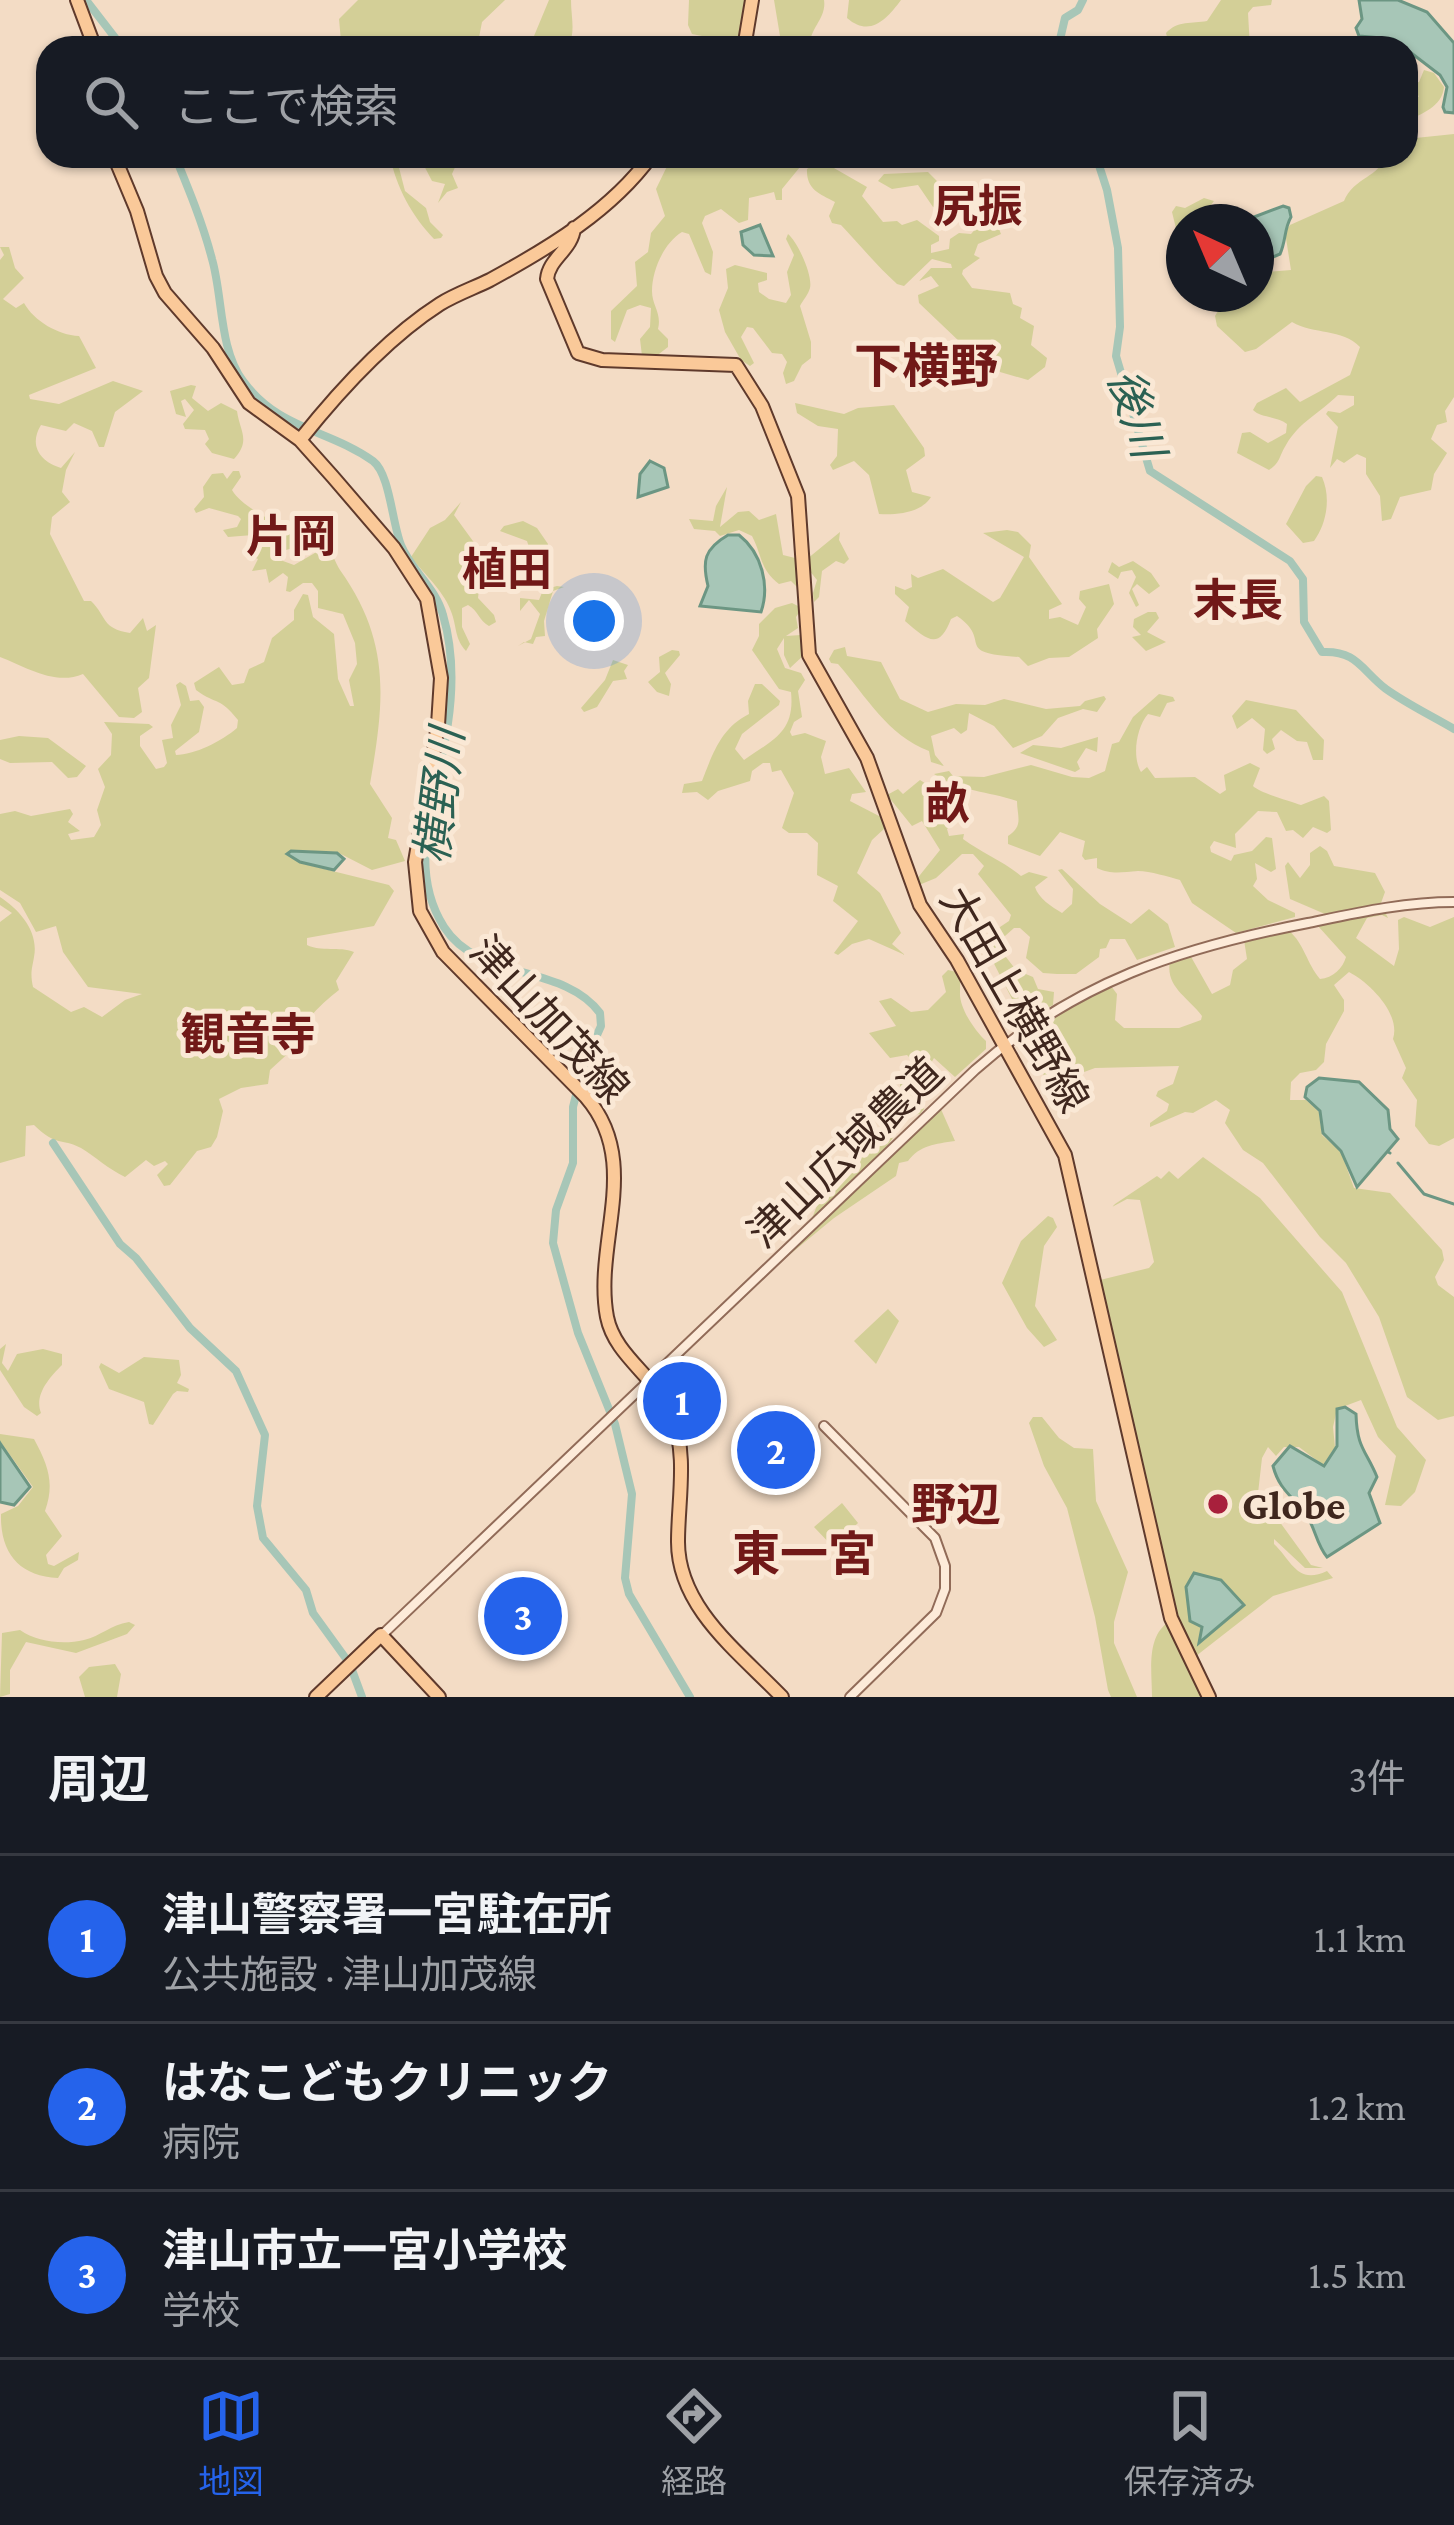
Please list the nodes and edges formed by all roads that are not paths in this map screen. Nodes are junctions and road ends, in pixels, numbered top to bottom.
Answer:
1 (76, 0) edge
2 (752, 0) edge
3 (90, 36) edge
4 (747, 36) edge
5 (118, 168) edge
6 (641, 168) edge
7 (574, 228) junction
8 (305, 434) junction
9 (1454, 902) edge
10 (1003, 1046) junction
11 (649, 1380) junction
12 (824, 1426) dead end
13 (381, 1635) junction
14 (316, 1697) edge
15 (439, 1697) edge
16 (782, 1697) edge
17 (850, 1697) edge
18 (1209, 1697) edge

1 - 3 main road
2 - 4 main road
5 - 8 main road, 津山加茂線
6 - 7 main road
7 - 8 main road
7 - 10 main road, 大田上横野線
8 - 11 main road, 津山加茂線
9 - 10 street, 津山広域農道
10 - 11 street, 津山広域農道
10 - 18 main road, 大田上横野線
11 - 13 street, 津山広域農道
11 - 16 main road, 津山加茂線
12 - 17 street
13 - 14 main road
13 - 15 main road

